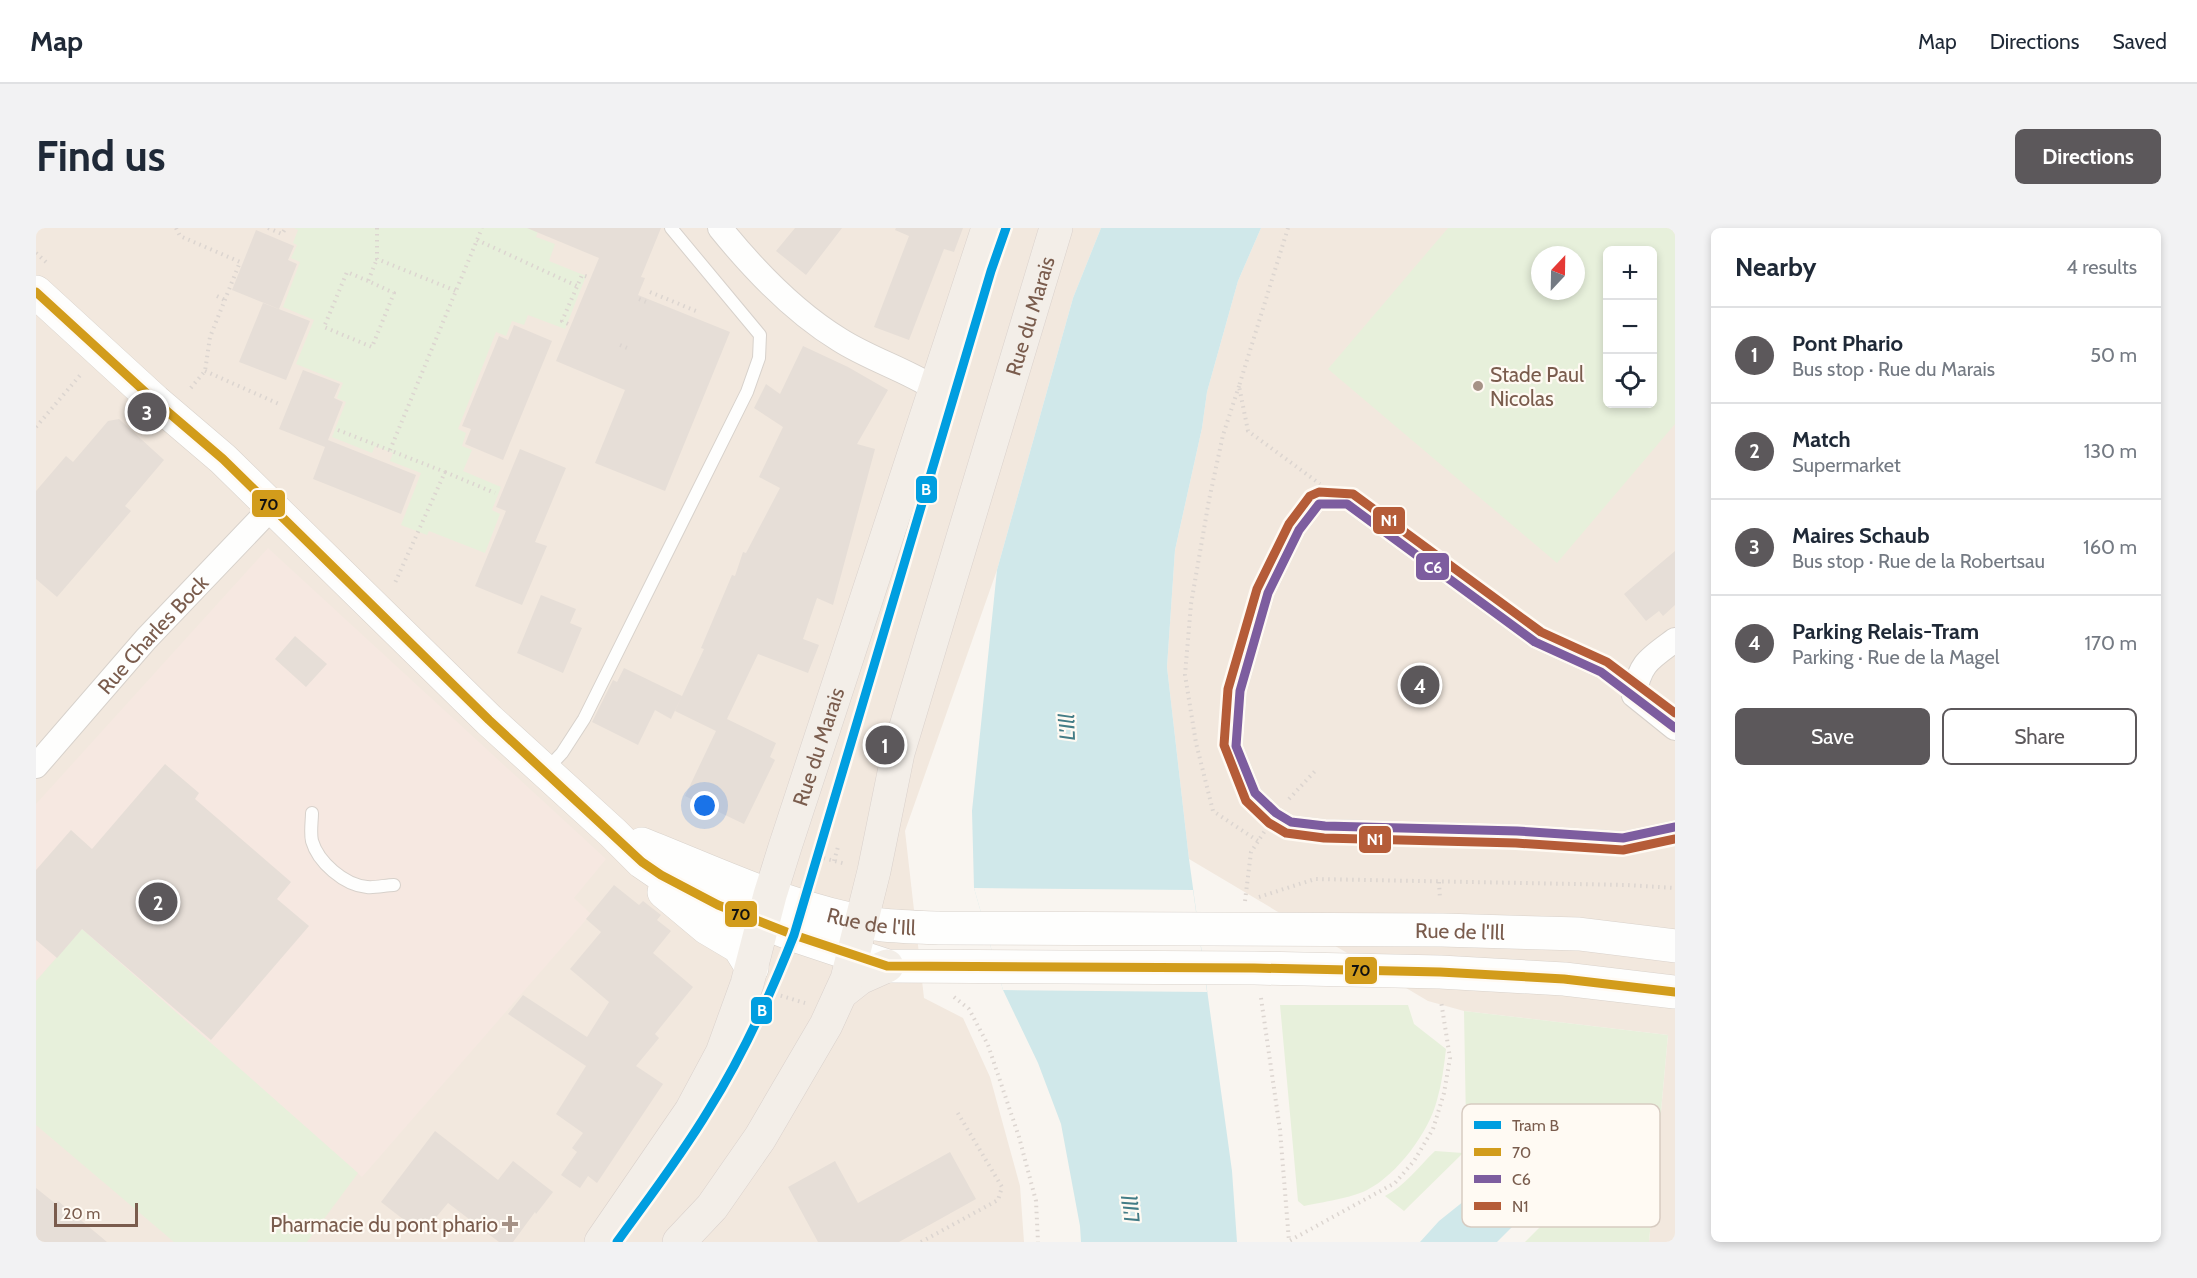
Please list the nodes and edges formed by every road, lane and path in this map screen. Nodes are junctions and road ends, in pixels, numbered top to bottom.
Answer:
1 (176, 228) edge
2 (268, 228) edge
3 (283, 228) edge
4 (377, 228) edge
5 (482, 228) edge
6 (671, 228) edge
7 (988, 228) edge
8 (1056, 228) edge
9 (1288, 228) edge
10 (723, 229) edge
11 (477, 240) junction
12 (377, 259) junction
13 (588, 277) dead end
14 (368, 281) junction
15 (577, 286) junction
16 (456, 291) junction
17 (36, 292) edge
18 (650, 292) dead end
19 (217, 296) dead end
20 (639, 298) dead end
21 (225, 300) junction
22 (646, 302) dead end
23 (696, 311) dead end
24 (568, 324) dead end
25 (620, 345) dead end
26 (627, 348) dead end
27 (100, 352) junction
28 (205, 371) junction
29 (1239, 386) junction
30 (934, 388) junction
31 (187, 393) dead end
32 (279, 404) dead end
33 (36, 427) edge
34 (338, 430) dead end
35 (390, 450) junction
36 (445, 472) junction
37 (495, 493) dead end
38 (1347, 504) junction
39 (272, 507) junction
40 (393, 589) dead end
41 (1675, 640) edge
42 (1634, 696) junction
43 (1675, 728) edge
44 (36, 766) edge
45 (545, 771) junction
46 (312, 813) dead end
47 (1675, 827) edge
48 (613, 833) junction
49 (1258, 841) dead end
50 (838, 847) dead end
51 (806, 853) dead end
52 (834, 861) junction
53 (642, 862) junction
54 (850, 865) dead end
55 (394, 885) dead end
56 (1675, 888) edge
57 (767, 909) junction
58 (1244, 915) junction
59 (860, 921) junction
60 (1675, 946) edge
61 (853, 955) junction
62 (887, 966) junction
63 (949, 968) junction
64 (1254, 968) junction
65 (750, 976) junction
66 (1675, 992) edge
67 (1440, 999) dead end
68 (837, 1000) junction
69 (956, 1110) dead end
70 (601, 1242) edge
71 (679, 1242) edge
72 (921, 1242) edge
73 (1038, 1242) edge

1 - 21 path
2 - 3 path
4 - 12 path
5 - 11 path
6 - 45 lane
7 - 30 main road, Rue du Marais
8 - 59 main road, Rue du Marais
9 - 29 path
10 - 30 street
11 - 15 path
11 - 16 path
12 - 14 path
12 - 16 path
13 - 15 path
14 - 14 path
15 - 24 path
16 - 35 path
17 - 27 main road
18 - 23 path
19 - 21 path
20 - 22 path
21 - 28 path
25 - 26 path
27 - 33 path
27 - 39 main road
28 - 31 path
28 - 32 path
29 - 38 path
29 - 49 path
30 - 57 main road, Rue du Marais
34 - 35 path
35 - 36 path
36 - 37 path
36 - 40 path
38 - 42 lane
38 - 47 lane
39 - 44 street, Rue Charles Bock
39 - 45 main road
41 - 42 street
42 - 43 street
45 - 48 main road
46 - 55 lane
48 - 53 main road
48 - 57 main road
50 - 52 path
51 - 52 path
52 - 54 path
53 - 57 main road
53 - 65 main road
56 - 58 path
57 - 59 main road, Rue de l'Ill
57 - 61 main road, Rue de l'Ill
57 - 65 main road, Rue du Marais
58 - 59 main road, Rue de l'Ill
58 - 60 main road, Rue de l'Ill
59 - 61 main road, Rue du Marais
61 - 62 main road, Rue de l'Ill
61 - 68 main road, Rue du Marais
62 - 63 main road, Rue de l'Ill
62 - 68 main road, Rue du Marais
63 - 64 main road, Rue de l'Ill
63 - 73 path
64 - 66 main road, Rue de l'Ill
64 - 67 path
65 - 68 path
65 - 70 main road, Rue du Marais
68 - 71 main road, Rue du Marais
69 - 72 path

